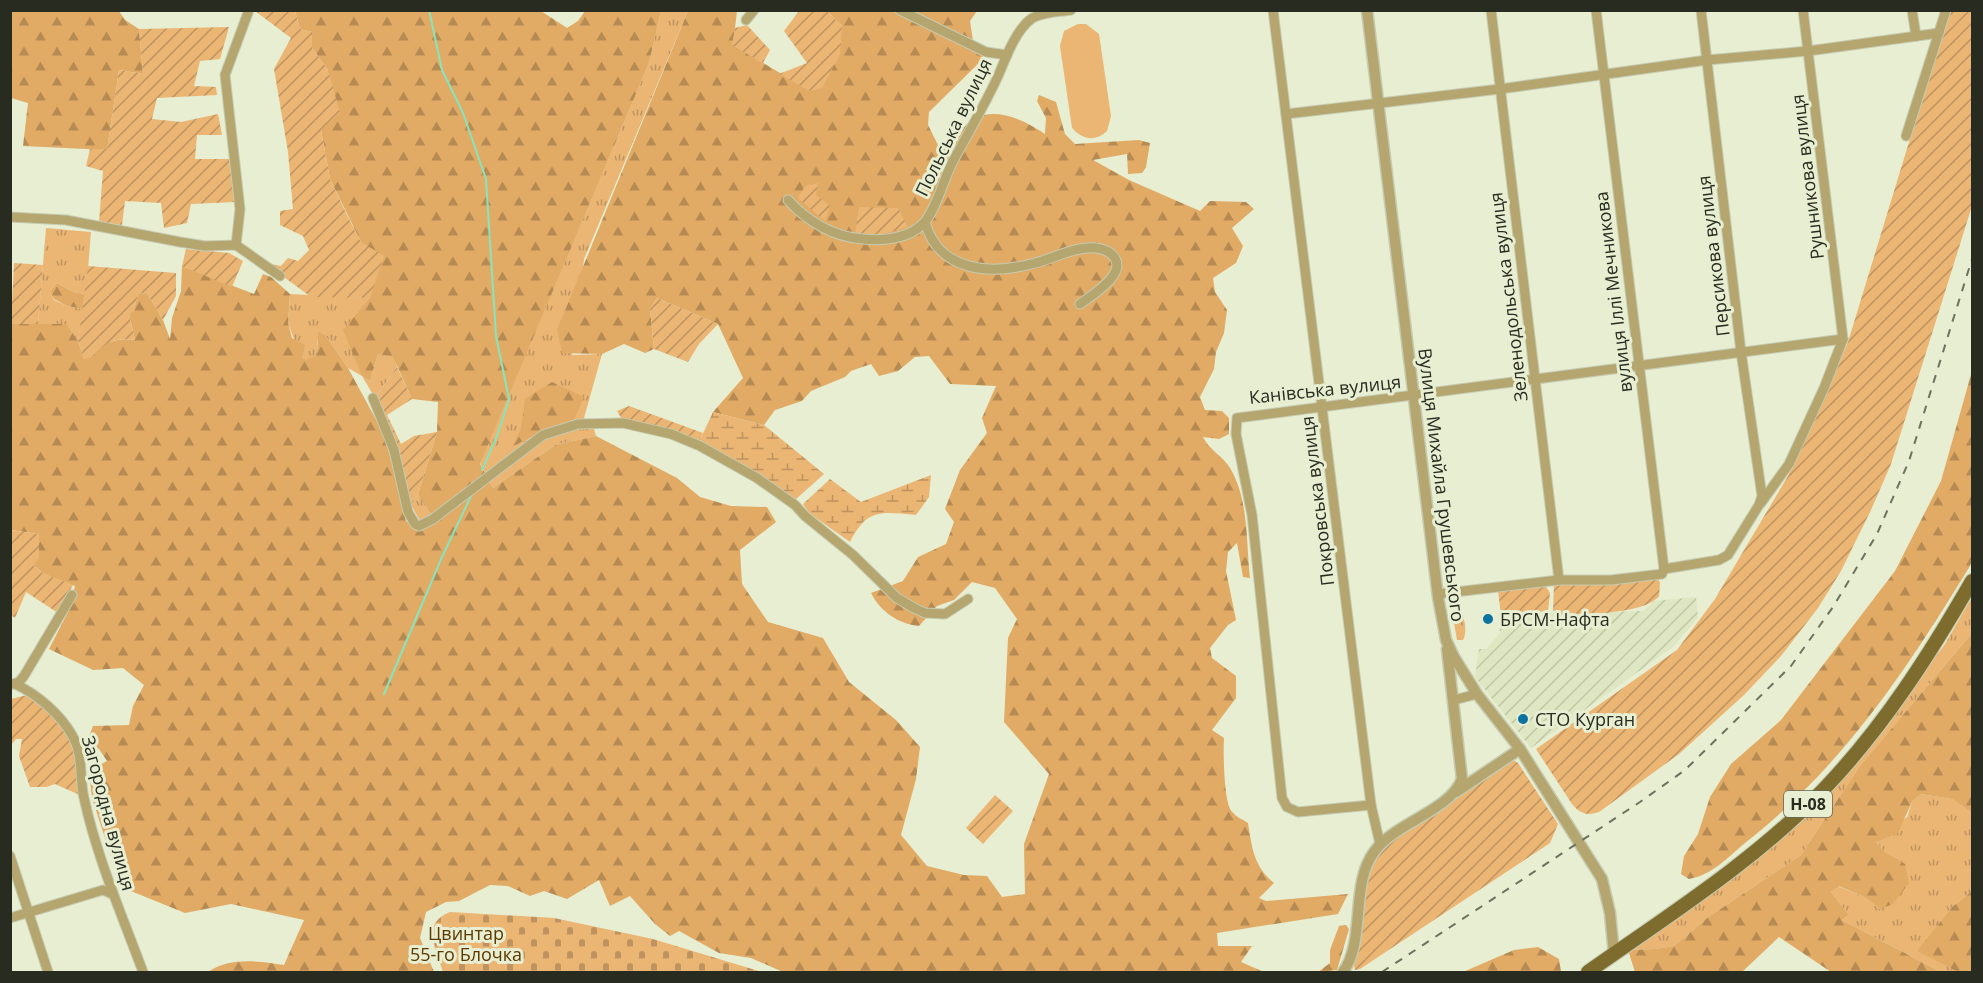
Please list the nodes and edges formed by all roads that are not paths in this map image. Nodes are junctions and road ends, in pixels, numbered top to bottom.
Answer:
1 (249, 10) edge
2 (754, 10) edge
3 (900, 10) edge
4 (1071, 10) edge
5 (1274, 10) edge
6 (1367, 10) edge
7 (1491, 10) edge
8 (1596, 10) edge
9 (1701, 10) edge
10 (1803, 10) edge
11 (1912, 10) edge
12 (1946, 10) edge
13 (746, 20) dead end
14 (1939, 33) junction
15 (1916, 36) junction
16 (1808, 51) junction
17 (1007, 55) junction
18 (1707, 60) junction
19 (1604, 74) junction
20 (1500, 89) junction
21 (1379, 104) junction
22 (1286, 114) junction
23 (1906, 136) dead end
24 (788, 200) dead end
25 (10, 218) edge
26 (925, 222) junction
27 (236, 245) junction
28 (280, 276) dead end
29 (1080, 304) dead end
30 (1843, 339) junction
31 (1741, 352) junction
32 (1639, 368) junction
33 (1534, 380) junction
34 (1414, 396) junction
35 (373, 398) dead end
36 (1322, 406) junction
37 (1761, 501) junction
38 (1664, 569) junction
39 (1559, 580) junction
40 (1972, 581) edge
41 (1438, 594) junction
42 (72, 595) dead end
43 (968, 599) dead end
44 (1446, 640) junction
45 (13, 684) edge
46 (1477, 694) junction
47 (1454, 700) junction
48 (1520, 749) junction
49 (1454, 794) junction
50 (1371, 805) junction
51 (1380, 844) junction
52 (10, 856) edge
53 (112, 894) junction
54 (30, 912) junction
55 (10, 918) edge
56 (1614, 954) junction
57 (48, 972) edge
58 (143, 972) edge
59 (1343, 972) edge
60 (1588, 972) edge

1 - 27 street
2 - 13 street
3 - 17 street, Польська вулиця
4 - 17 street
5 - 22 street, Покровська вулиця
6 - 21 street, Вулиця Михайла Грушевського
7 - 20 street, Зеленодольська вулиця
8 - 19 street, вулиця Іллі Мечникова
9 - 18 street, Персикова вулиця
10 - 16 street, Рушникова вулиця
11 - 15 street
12 - 14 street
14 - 15 street
14 - 23 street
15 - 16 street
16 - 18 street
16 - 30 street, Рушникова вулиця
17 - 26 street, Польська вулиця
18 - 19 street
18 - 31 street, Персикова вулиця
19 - 20 street
19 - 32 street, вулиця Іллі Мечникова
20 - 21 street
20 - 33 street, Зеленодольська вулиця
21 - 22 street
21 - 34 street, Вулиця Михайла Грушевського
22 - 36 street, Покровська вулиця
24 - 26 street, Польська вулиця
25 - 27 street
26 - 29 street, Польська вулиця
27 - 28 street
30 - 31 street, Канівська вулиця
30 - 37 street
31 - 32 street, Канівська вулиця
31 - 37 street, Персикова вулиця
32 - 33 street, Канівська вулиця
32 - 38 street, вулиця Іллі Мечникова
33 - 34 street, Канівська вулиця
33 - 39 street, Зеленодольська вулиця
34 - 36 street, Канівська вулиця
34 - 41 street, Вулиця Михайла Грушевського
35 - 43 street
36 - 50 street, Покровська вулиця
36 - 50 street, Канівська вулиця
37 - 38 street
38 - 39 street
39 - 41 street
40 - 56 main road, Н-08
41 - 44 street, Вулиця Михайла Грушевського
42 - 45 street
44 - 46 street, Вулиця Михайла Грушевського
44 - 47 street
45 - 53 street, Загородна вулиця
46 - 47 street
46 - 48 street, Вулиця Михайла Грушевського
47 - 49 street
48 - 49 street
48 - 56 street, Вулиця Михайла Грушевського
49 - 51 street
50 - 51 street, Покровська вулиця
51 - 59 street
52 - 54 street
53 - 54 street
53 - 58 street, Загородна вулиця
54 - 55 street
54 - 57 street
56 - 60 main road, Н-08

